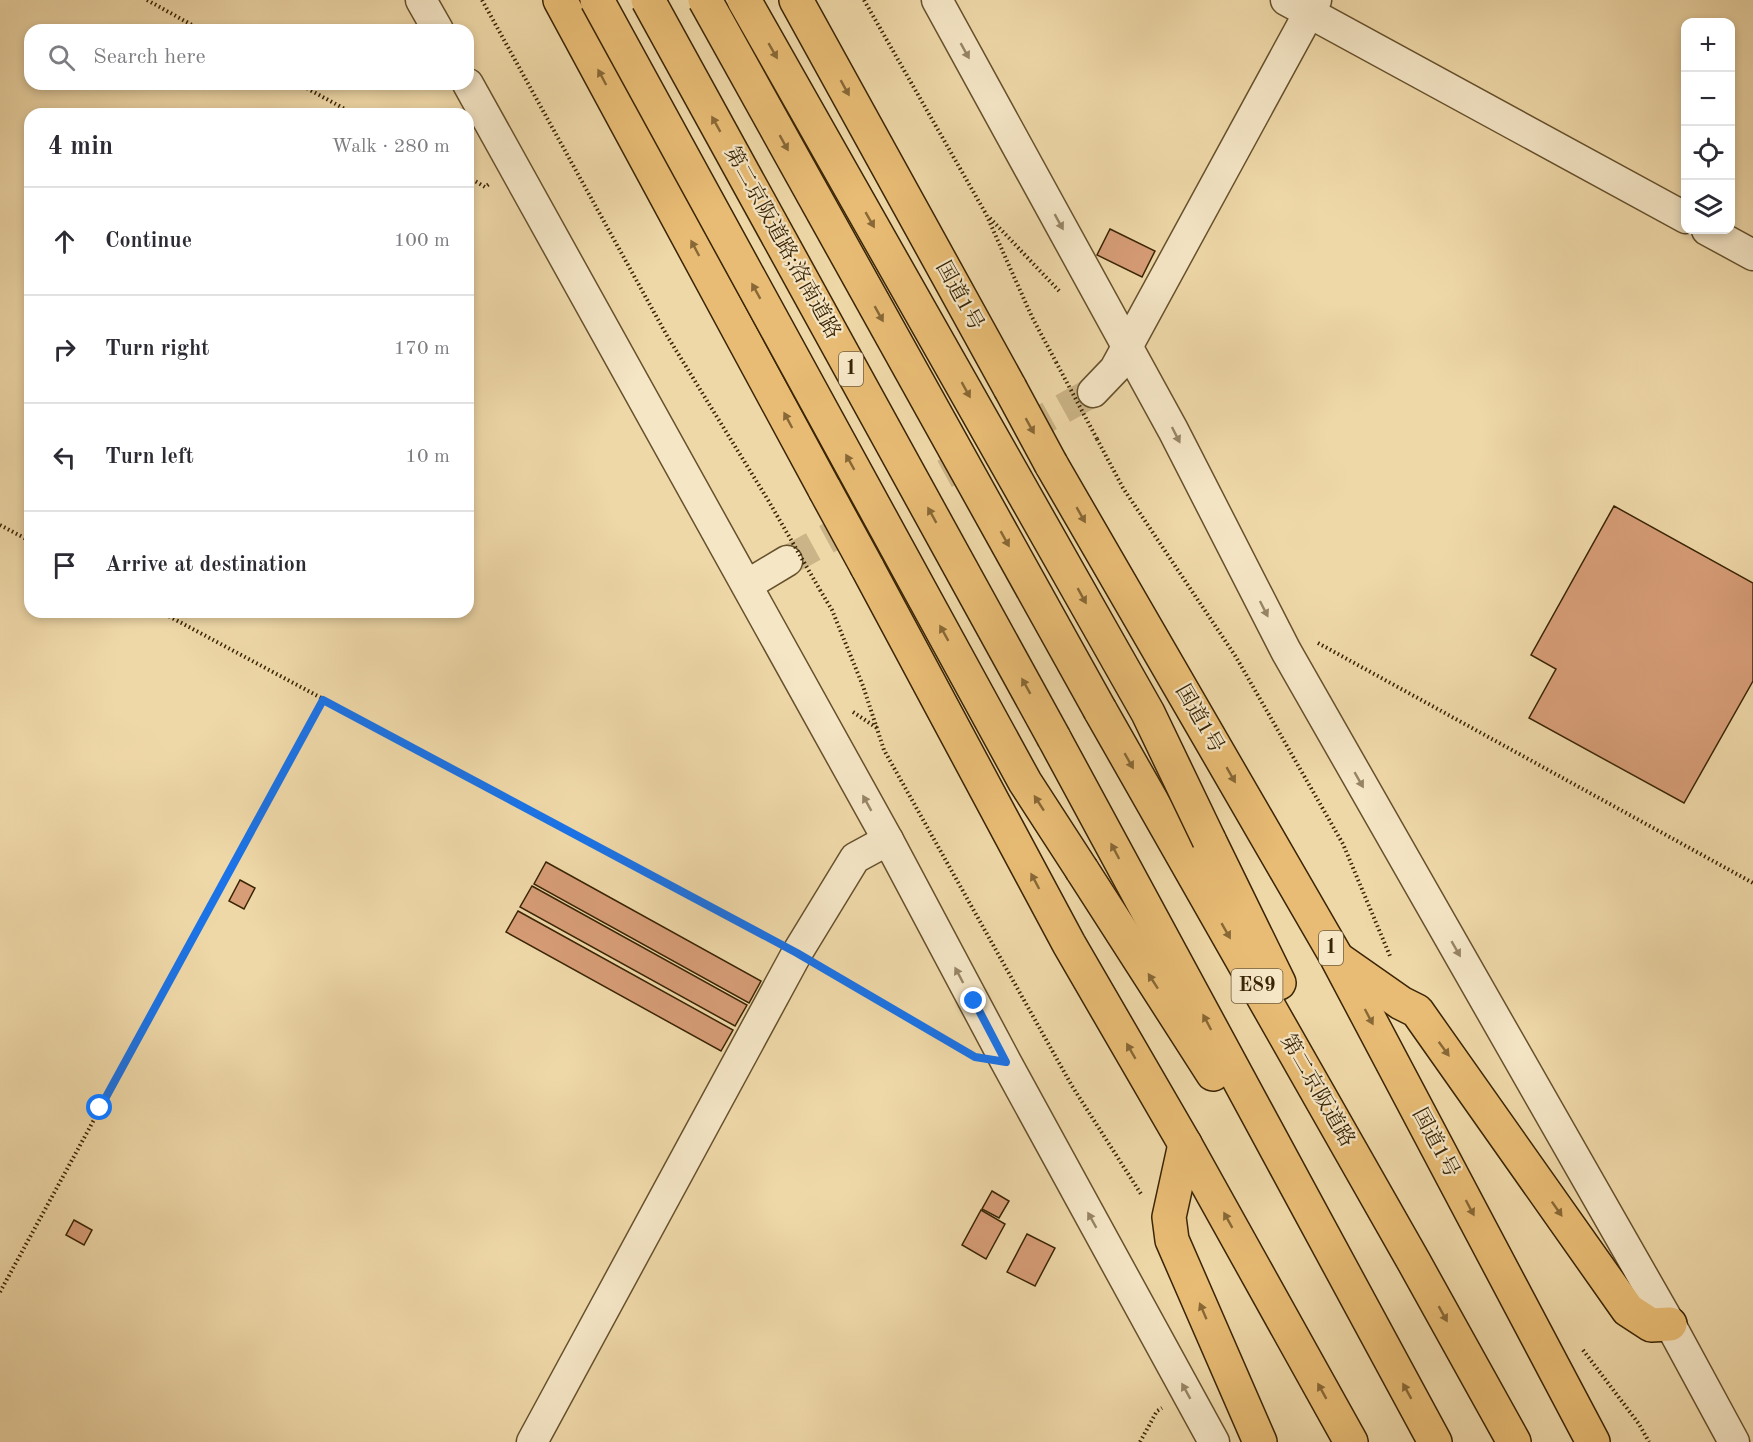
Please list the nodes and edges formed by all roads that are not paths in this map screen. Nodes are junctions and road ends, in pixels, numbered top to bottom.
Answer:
1 (421, 0) edge
2 (561, 0) edge
3 (597, 0) edge
4 (648, 0) edge
5 (705, 0) edge
6 (744, 0) edge
7 (796, 0) edge
8 (937, 0) edge
9 (1304, 4) edge
10 (435, 24) edge
11 (471, 90) edge
12 (1681, 215) edge
13 (1714, 234) edge
14 (1753, 255) edge
15 (1127, 348) junction
16 (1152, 392) junction
17 (787, 561) tunnel mouth
18 (747, 585) junction
19 (1054, 738) joint
20 (888, 840) junction
21 (1337, 958) junction
22 (1185, 1144) junction
23 (1414, 1262) junction
24 (1355, 1296) junction
25 (1670, 1324) junction
26 (1730, 1438) edge
27 (532, 1442) edge
28 (1214, 1442) edge
29 (1260, 1442) edge
30 (1351, 1442) edge
31 (1436, 1442) edge
32 (1514, 1442) edge
33 (1593, 1442) edge

1 - 10 street
22 -> 2 highway, bridge
24 -> 3 highway, bridge
19 -> 4 highway, 第二京阪道路;洛南道路 / 1, bridge
5 -> 23 highway, 第二京阪道路 / E89, bridge
6 -> 23 highway, bridge
7 -> 21 highway, 国道1号 / 1, bridge
8 -> 15 street
9 - 12 street
9 - 15 street
11 - 18 street
13 - 14 street
15 - 16 street
15 - 16 street
16 -> 25 street
17 - 18 street
20 -> 18 street
24 -> 19 highway, E89
20 - 27 street
28 -> 20 street
21 -> 25 highway
21 -> 33 highway, 国道1号 / 1
29 -> 22 highway
30 -> 22 highway
23 -> 32 highway, 第二京阪道路 / E89
31 -> 24 highway, E89
25 - 26 street

